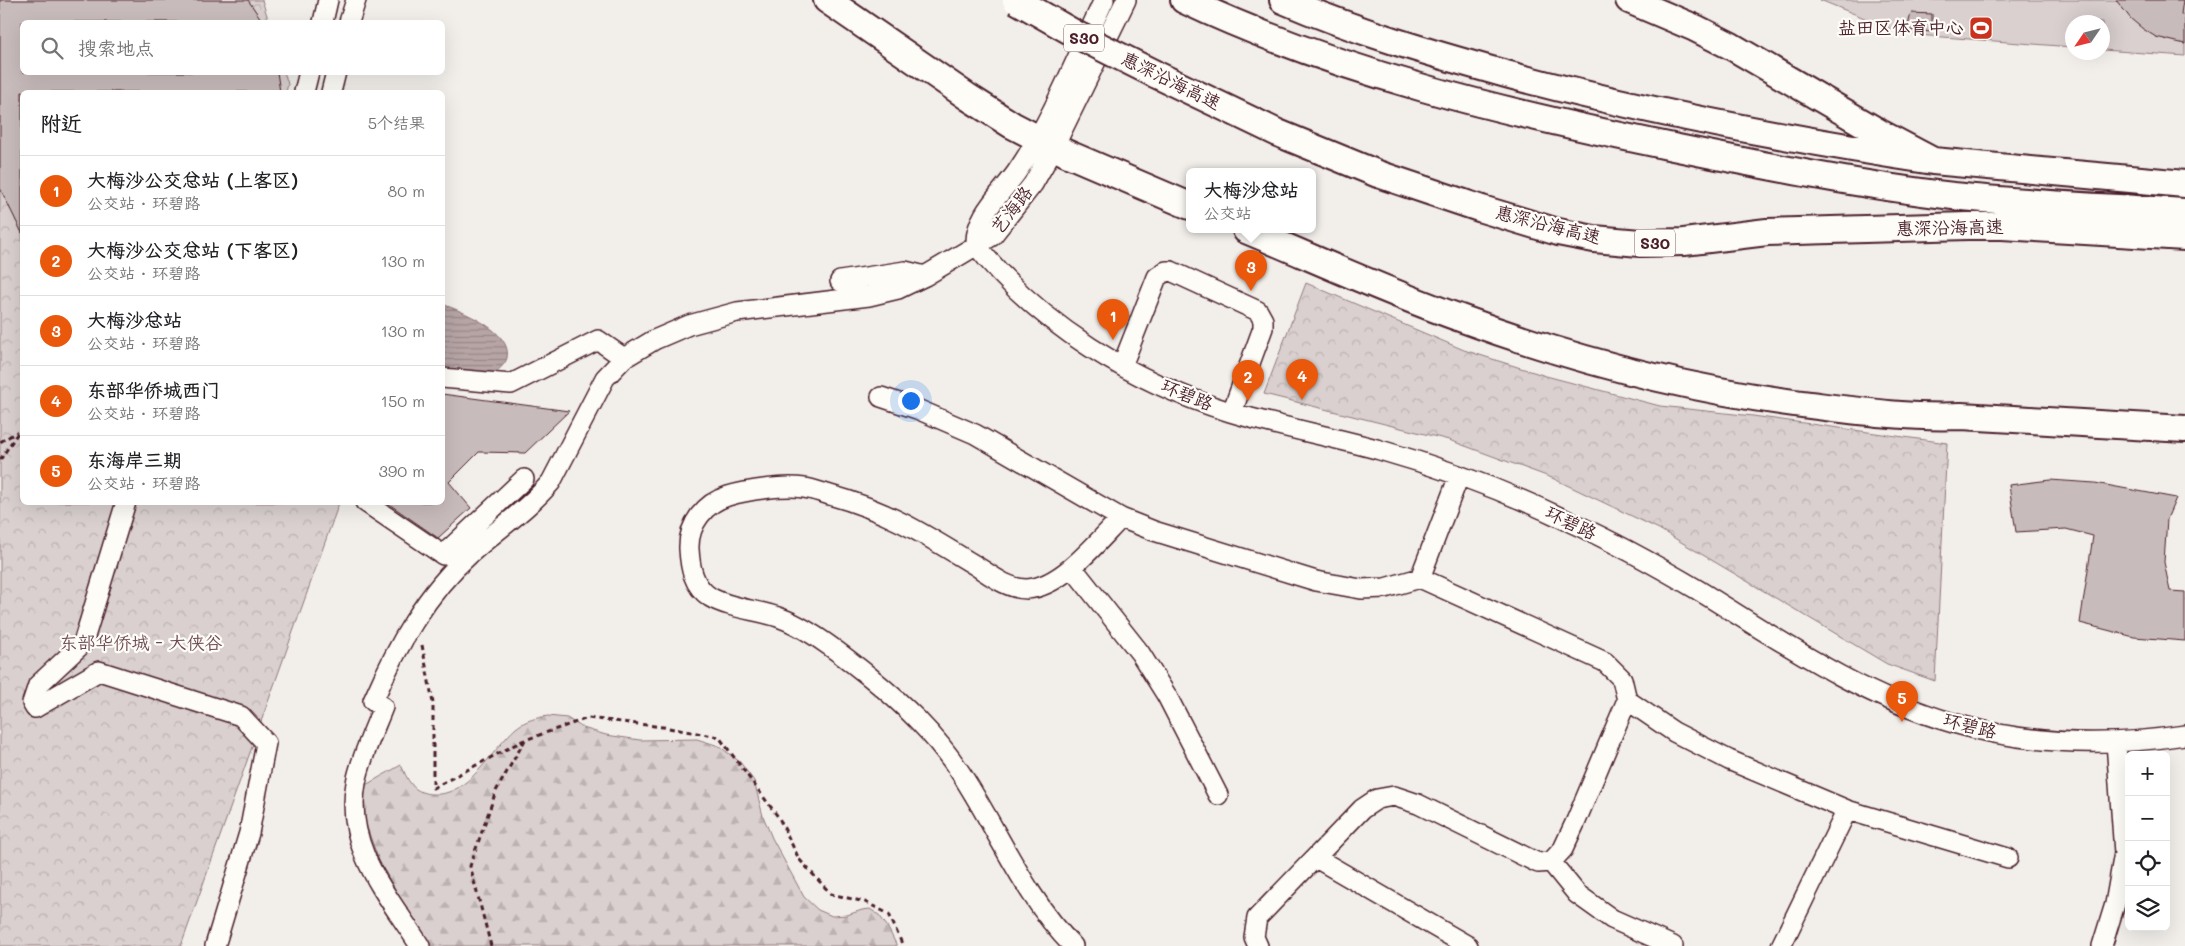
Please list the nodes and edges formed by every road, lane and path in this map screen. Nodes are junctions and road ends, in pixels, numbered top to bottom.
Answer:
1 (328, 0) edge
2 (356, 0) edge
3 (827, 0) edge
4 (1016, 0) edge
5 (1104, 0) edge
6 (1126, 0) edge
7 (1283, 0) edge
8 (1629, 0) edge
9 (1189, 2) edge
10 (323, 20) edge
11 (350, 20) edge
12 (308, 75) edge
13 (335, 75) edge
14 (304, 90) edge
15 (332, 90) edge
16 (1045, 143) junction
17 (1933, 161) junction
18 (2185, 184) edge
19 (1186, 204) edge
20 (2185, 212) edge
21 (1253, 233) edge
22 (2185, 237) edge
23 (976, 245) junction
24 (925, 276) junction
25 (840, 280) dead end
26 (624, 358) junction
27 (1122, 366) junction
28 (445, 378) edge
29 (881, 397) dead end
30 (1232, 412) junction
31 (2185, 429) edge
32 (20, 431) edge
33 (20, 431) edge
34 (0, 442) edge
35 (0, 460) edge
36 (1459, 476) junction
37 (524, 479) dead end
38 (125, 505) edge
39 (370, 505) edge
40 (1121, 518) junction
41 (1072, 567) junction
42 (1420, 578) junction
43 (416, 618) junction
44 (1627, 700) junction
45 (2185, 735) edge
46 (525, 740) junction
47 (2116, 742) junction
48 (1218, 795) dead end
49 (1847, 810) junction
50 (1316, 858) junction
51 (2008, 858) dead end
52 (1551, 862) junction
53 (215, 946) edge
54 (420, 946) edge
55 (492, 946) edge
56 (903, 946) edge
57 (1073, 946) edge
58 (1258, 946) edge
59 (1468, 946) edge
60 (1673, 946) edge
61 (1781, 946) edge
62 (2102, 946) edge

1 - 10 street
2 - 11 street
3 - 16 highway
4 - 22 highway, 惠深沿海高速 / S30, bridge
5 - 16 street, 艺海路
6 - 16 street, 艺海路
7 - 17 highway
8 - 17 highway
9 - 20 highway, 惠深沿海高速
12 - 14 street
13 - 15 street
16 - 19 highway
16 - 23 street, 艺海路
17 - 18 highway
21 - 31 highway
23 - 24 street
23 - 27 street, 环碧路
24 - 25 street
24 - 26 street
26 - 28 street
26 - 43 street
27 - 30 street, 环碧路
27 - 30 street
29 - 40 street
30 - 36 street, 环碧路
32 - 34 path
33 - 35 path
36 - 42 street
36 - 47 street, 环碧路
37 - 39 street
38 - 53 street
40 - 41 street
40 - 42 street
41 - 48 street
41 - 57 street
42 - 44 street
43 - 46 path
43 - 54 street
44 - 49 street
44 - 52 street
45 - 47 street, 环碧路
46 - 55 path
46 - 56 path
47 - 62 street
49 - 51 street
49 - 61 street
50 - 52 street
50 - 58 street
50 - 59 street
52 - 60 street

